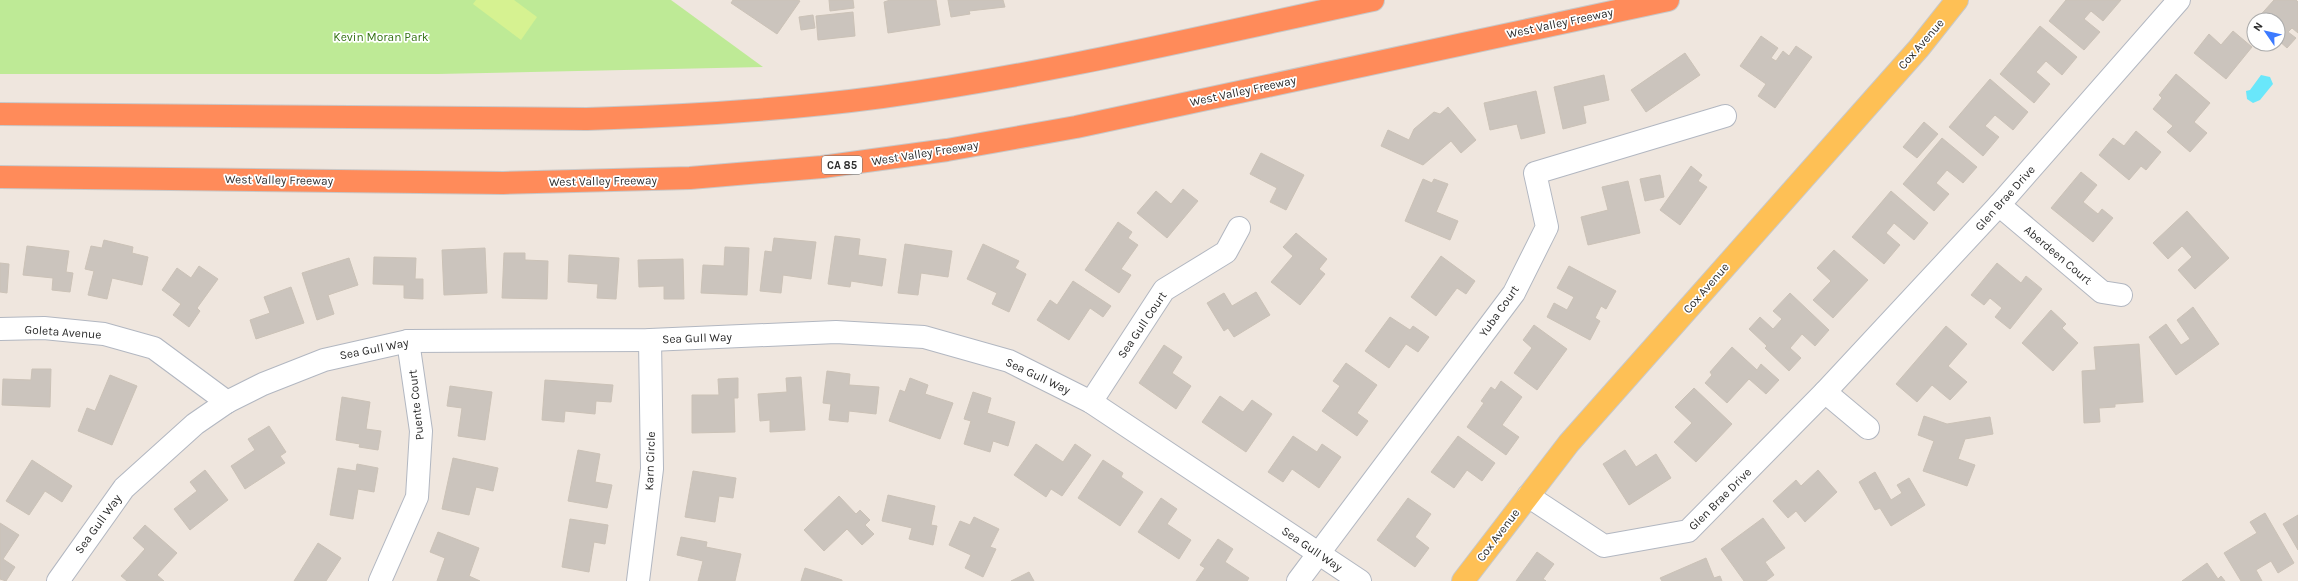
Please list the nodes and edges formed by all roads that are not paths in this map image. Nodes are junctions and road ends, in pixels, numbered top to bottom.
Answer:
1 (1372, 0) edge
2 (1668, 0) edge
3 (1957, 0) edge
4 (2179, 0) edge
5 (0, 114) edge
6 (1725, 116) dead end
7 (0, 177) edge
8 (2000, 205) junction
9 (1239, 228) dead end
10 (2121, 295) dead end
11 (0, 329) edge
12 (650, 340) junction
13 (408, 341) junction
14 (1825, 392) junction
15 (227, 402) junction
16 (1091, 402) junction
17 (1868, 428) dead end
18 (1528, 496) junction
19 (1319, 554) junction
20 (58, 581) edge
21 (380, 581) edge
22 (638, 581) edge
23 (1298, 581) edge
24 (1360, 581) edge
25 (1463, 581) edge

1 - 5 highway
2 - 7 highway, West Valley Freeway / CA 85
3 - 18 main road, Cox Avenue
4 - 8 street, Glen Brae Drive
6 - 19 street, Yuba Court
8 - 10 street, Aberdeen Court
8 - 14 street, Glen Brae Drive
9 - 16 street, Sea Gull Court
11 - 15 street, Goleta Avenue
12 - 13 street, Sea Gull Way
12 - 16 street, Sea Gull Way
12 - 22 street, Karn Circle
13 - 15 street, Sea Gull Way
13 - 21 street, Puente Court
14 - 17 street
14 - 18 street, Glen Brae Drive
15 - 20 street, Sea Gull Way
16 - 19 street, Sea Gull Way
18 - 25 main road, Cox Avenue
19 - 23 street
19 - 24 street, Sea Gull Way

